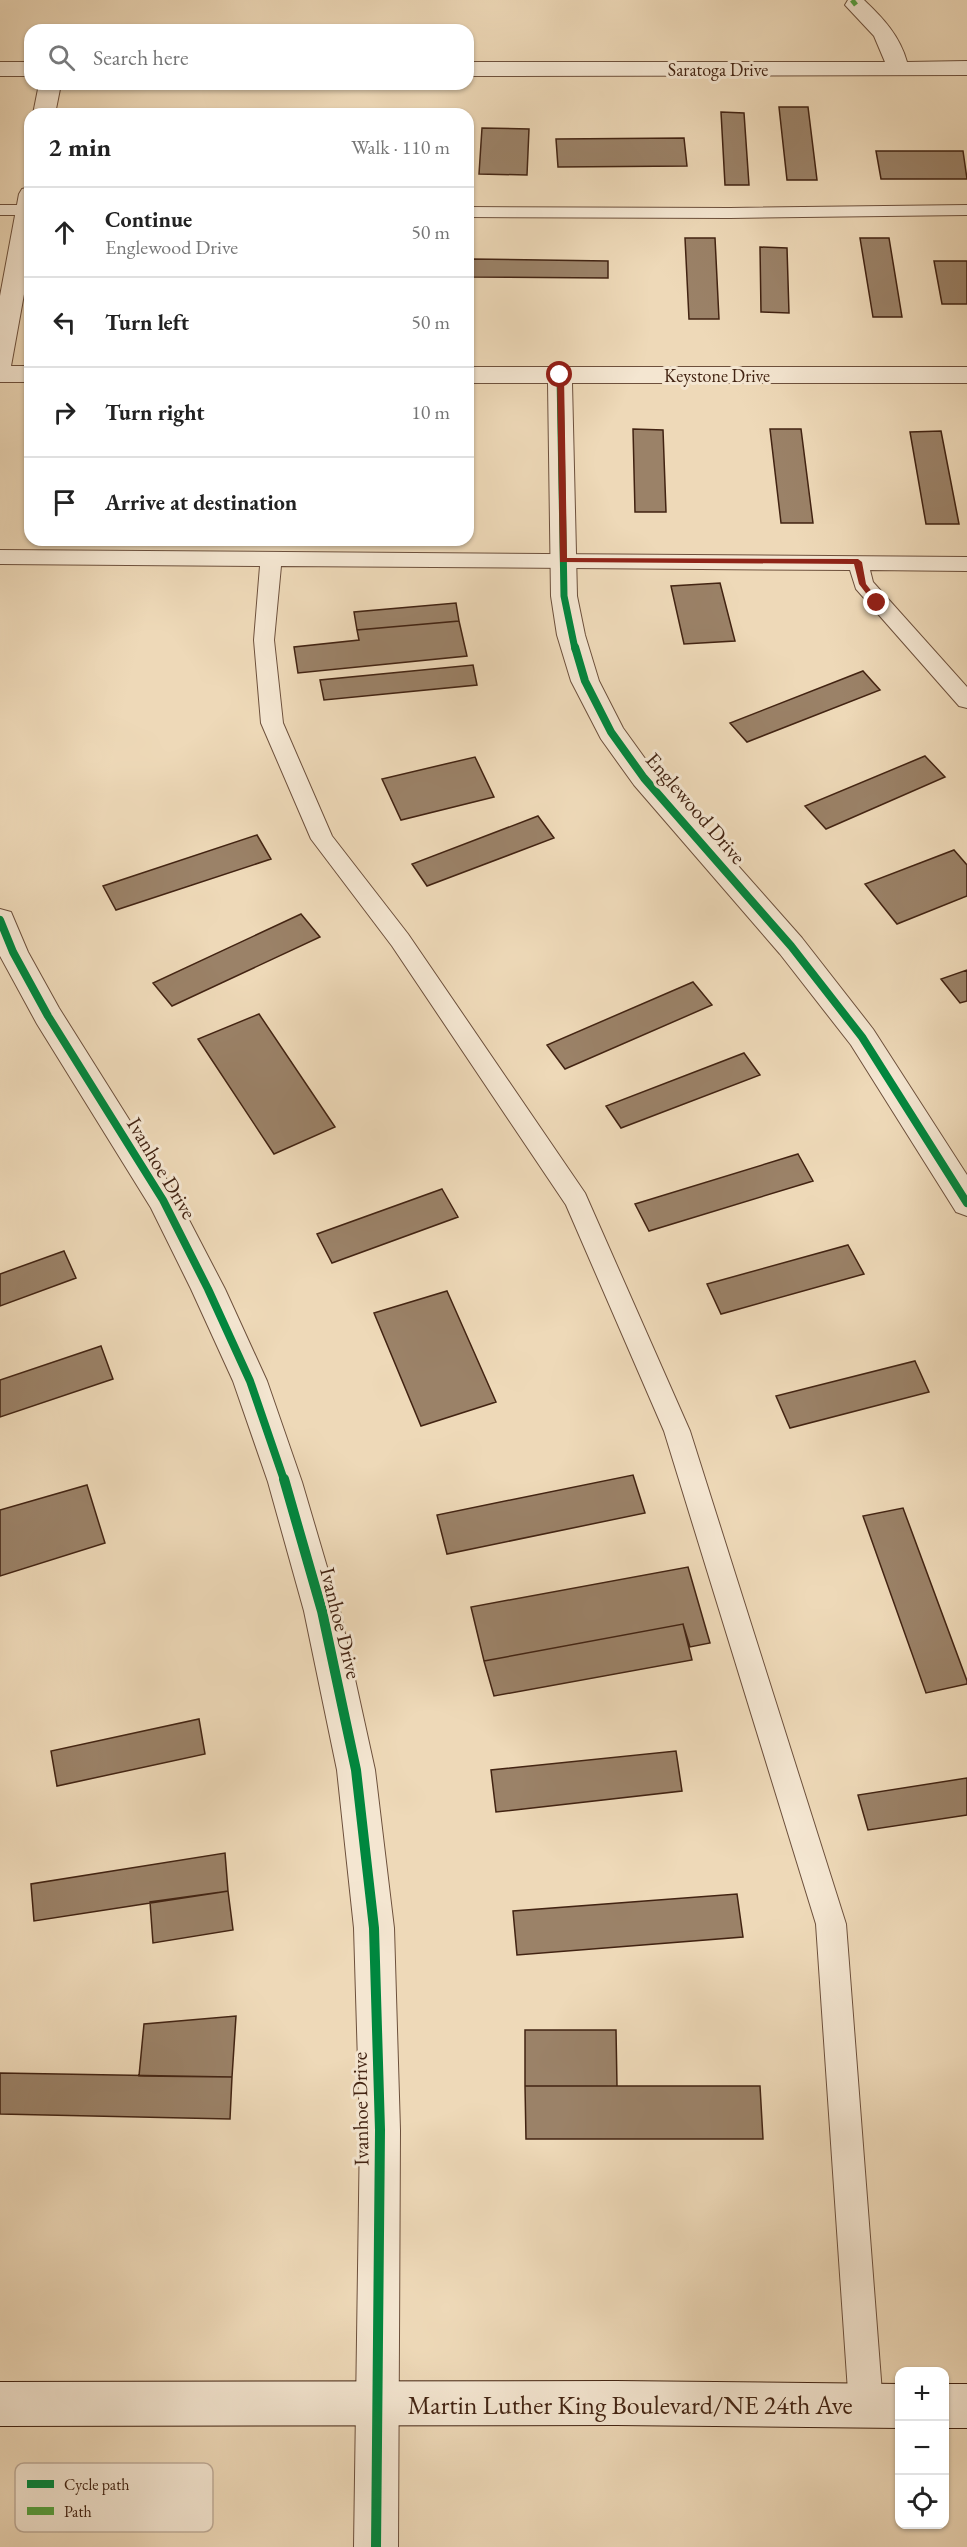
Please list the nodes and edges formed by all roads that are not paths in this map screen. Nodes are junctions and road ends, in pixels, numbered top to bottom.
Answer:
1 (856, 5) dead end
2 (967, 68) edge
3 (0, 69) edge
4 (24, 69) edge
5 (474, 69) edge
6 (898, 69) junction
7 (49, 90) edge
8 (45, 108) edge
9 (24, 206) edge
10 (0, 210) edge
11 (967, 210) edge
12 (474, 212) edge
13 (24, 232) edge
14 (0, 364) edge
15 (0, 374) edge
16 (24, 374) edge
17 (474, 375) edge
18 (560, 375) junction
19 (967, 375) edge
20 (0, 557) edge
21 (271, 560) junction
22 (563, 560) junction
23 (858, 562) junction
24 (967, 564) edge
25 (967, 701) edge
26 (0, 920) edge
27 (967, 1203) edge
28 (0, 2404) edge
29 (379, 2404) junction
30 (883, 2406) edge
31 (949, 2406) edge
32 (967, 2406) edge
33 (376, 2547) edge

1 - 6 street
2 - 6 street, Saratoga Drive
3 - 4 street
5 - 6 street, Saratoga Drive
7 - 8 street
9 - 10 lane
11 - 12 lane
13 - 14 street
15 - 16 street
17 - 18 street, Keystone Drive
18 - 19 street, Keystone Drive
18 - 22 street, Englewood Drive
20 - 21 lane
21 - 22 lane
21 - 30 lane
22 - 23 lane
22 - 27 street, Englewood Drive
23 - 24 lane
23 - 25 lane
26 - 29 street, Ivanhoe Drive
28 - 29 street, Martin Luther King Boulevard/NE 24th Ave
29 - 30 street, Martin Luther King Boulevard/NE 24th Ave
29 - 33 street, Ivanhoe Drive
31 - 32 street

